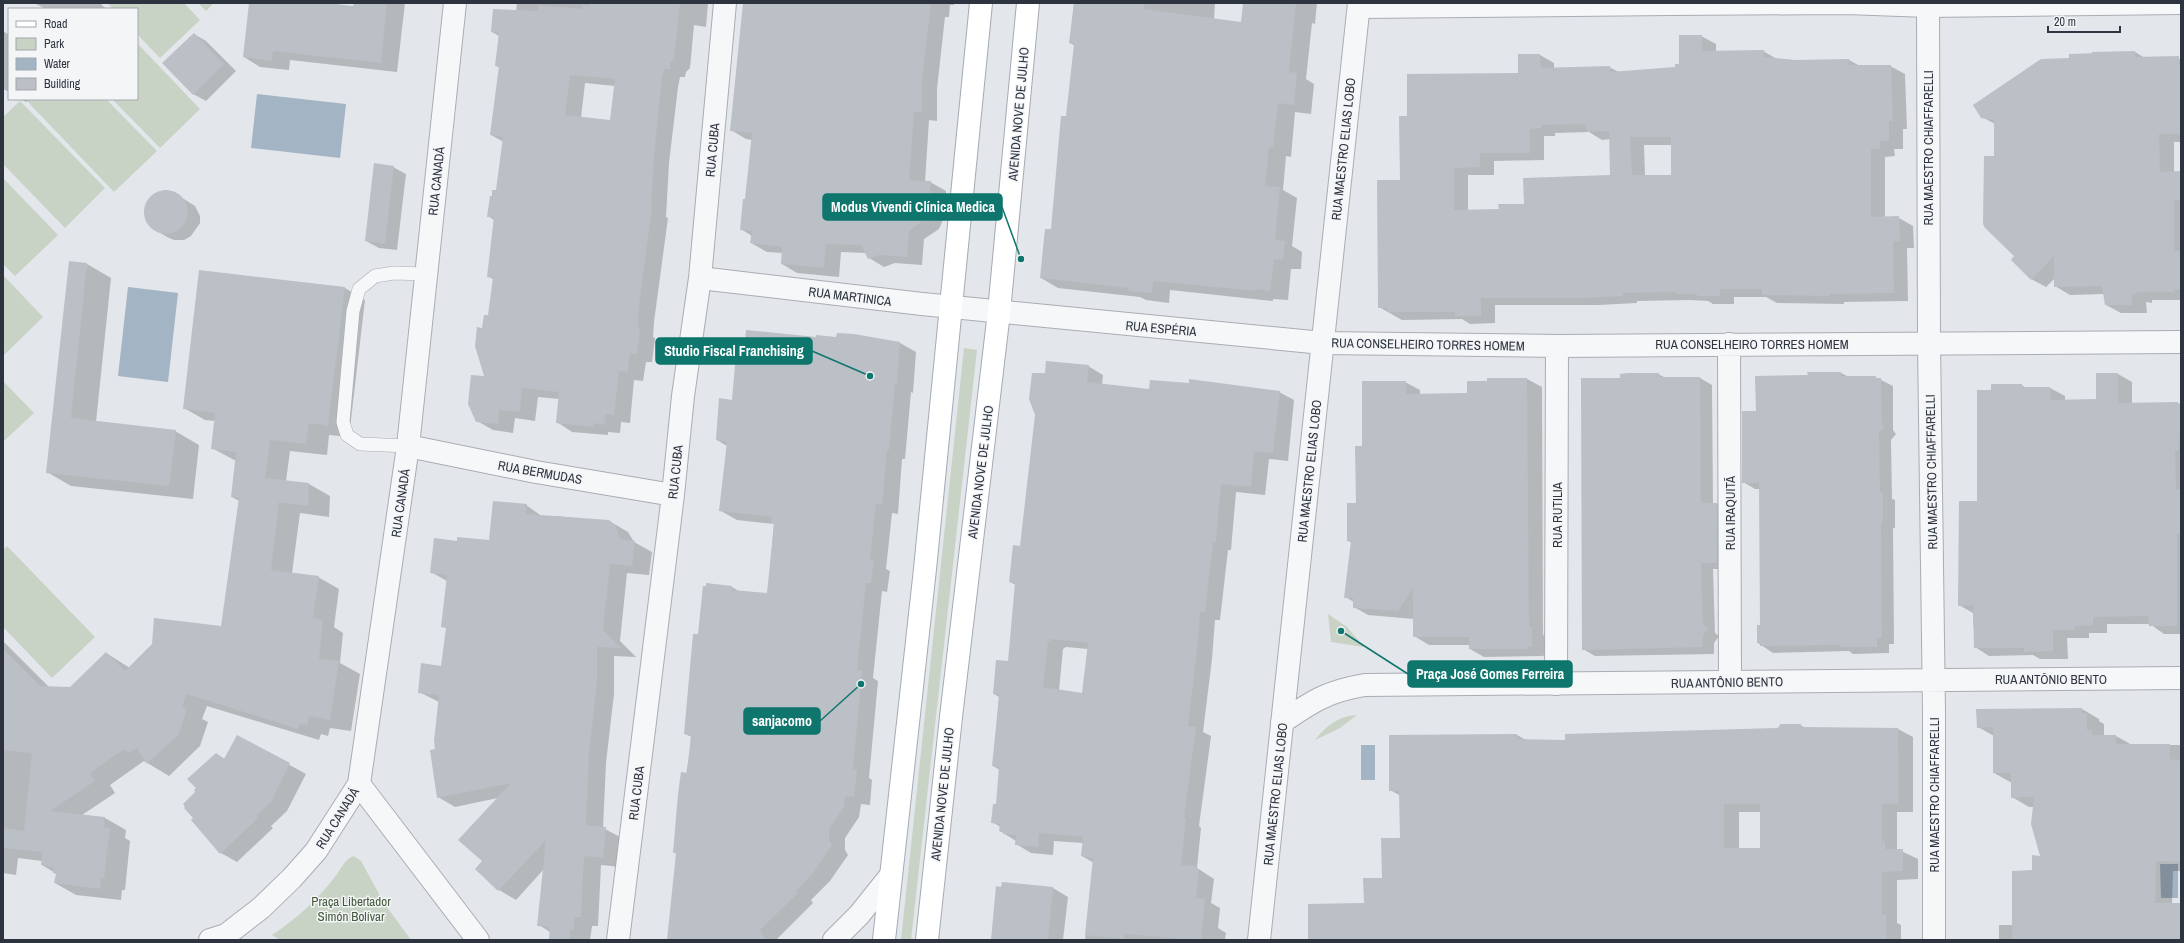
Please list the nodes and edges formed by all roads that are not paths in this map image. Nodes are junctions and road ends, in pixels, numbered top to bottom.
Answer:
1 (455, 3) edge
2 (725, 3) edge
3 (980, 3) edge
4 (1028, 3) edge
5 (2181, 3) edge
6 (1928, 4) edge
7 (1359, 5) edge
8 (426, 274) junction
9 (700, 278) junction
10 (950, 307) junction
11 (999, 312) junction
12 (1929, 342) junction
13 (2181, 342) edge
14 (1323, 343) junction
15 (1729, 344) junction
16 (1557, 346) junction
17 (408, 446) junction
18 (673, 495) junction
19 (2181, 678) edge
20 (1934, 680) junction
21 (1730, 682) junction
22 (1556, 684) junction
23 (1282, 722) junction
24 (359, 784) junction
25 (891, 875) junction
26 (223, 938) edge
27 (478, 940) edge
28 (618, 940) edge
29 (834, 940) edge
30 (884, 940) edge
31 (927, 940) edge
32 (1259, 940) edge
33 (1934, 940) edge

1 - 8 street, RUA CANADÁ
2 - 9 street, RUA CUBA
3 - 10 main road
4 - 11 main road, AVENIDA NOVE DE JULHO
5 - 6 street
6 - 7 street
6 - 12 street, RUA MAESTRO CHIAFFARELLI
7 - 14 street, RUA MAESTRO ELIAS LOBO
8 - 17 street, RUA CANADÁ
8 - 17 lane
9 - 10 street, RUA MARTINICA
9 - 18 street, RUA CUBA
10 - 11 street, RUA MARTINICA
10 - 25 main road
11 - 14 street, RUA ESPÉRIA
11 - 31 main road, AVENIDA NOVE DE JULHO
12 - 13 street, RUA CONSELHEIRO TORRES HOMEM
12 - 15 street, RUA CONSELHEIRO TORRES HOMEM
12 - 20 street, RUA MAESTRO CHIAFFARELLI
14 - 16 street, RUA CONSELHEIRO TORRES HOMEM
14 - 23 street, RUA MAESTRO ELIAS LOBO
15 - 16 street, RUA CONSELHEIRO TORRES HOMEM
15 - 21 street, RUA IRAQUITÃ
16 - 22 street, RUA RUTILIA
17 - 18 street, RUA BERMUDAS
17 - 24 street, RUA CANADÁ
18 - 28 street, RUA CUBA
19 - 20 street, RUA ANTÔNIO BENTO
20 - 21 street, RUA ANTÔNIO BENTO
20 - 33 street, RUA MAESTRO CHIAFFARELLI
21 - 22 street, RUA ANTÔNIO BENTO
22 - 23 street, RUA ANTÔNIO BENTO
23 - 32 street, RUA MAESTRO ELIAS LOBO
24 - 26 street, RUA CANADÁ
24 - 27 street
25 - 29 street
25 - 30 main road

